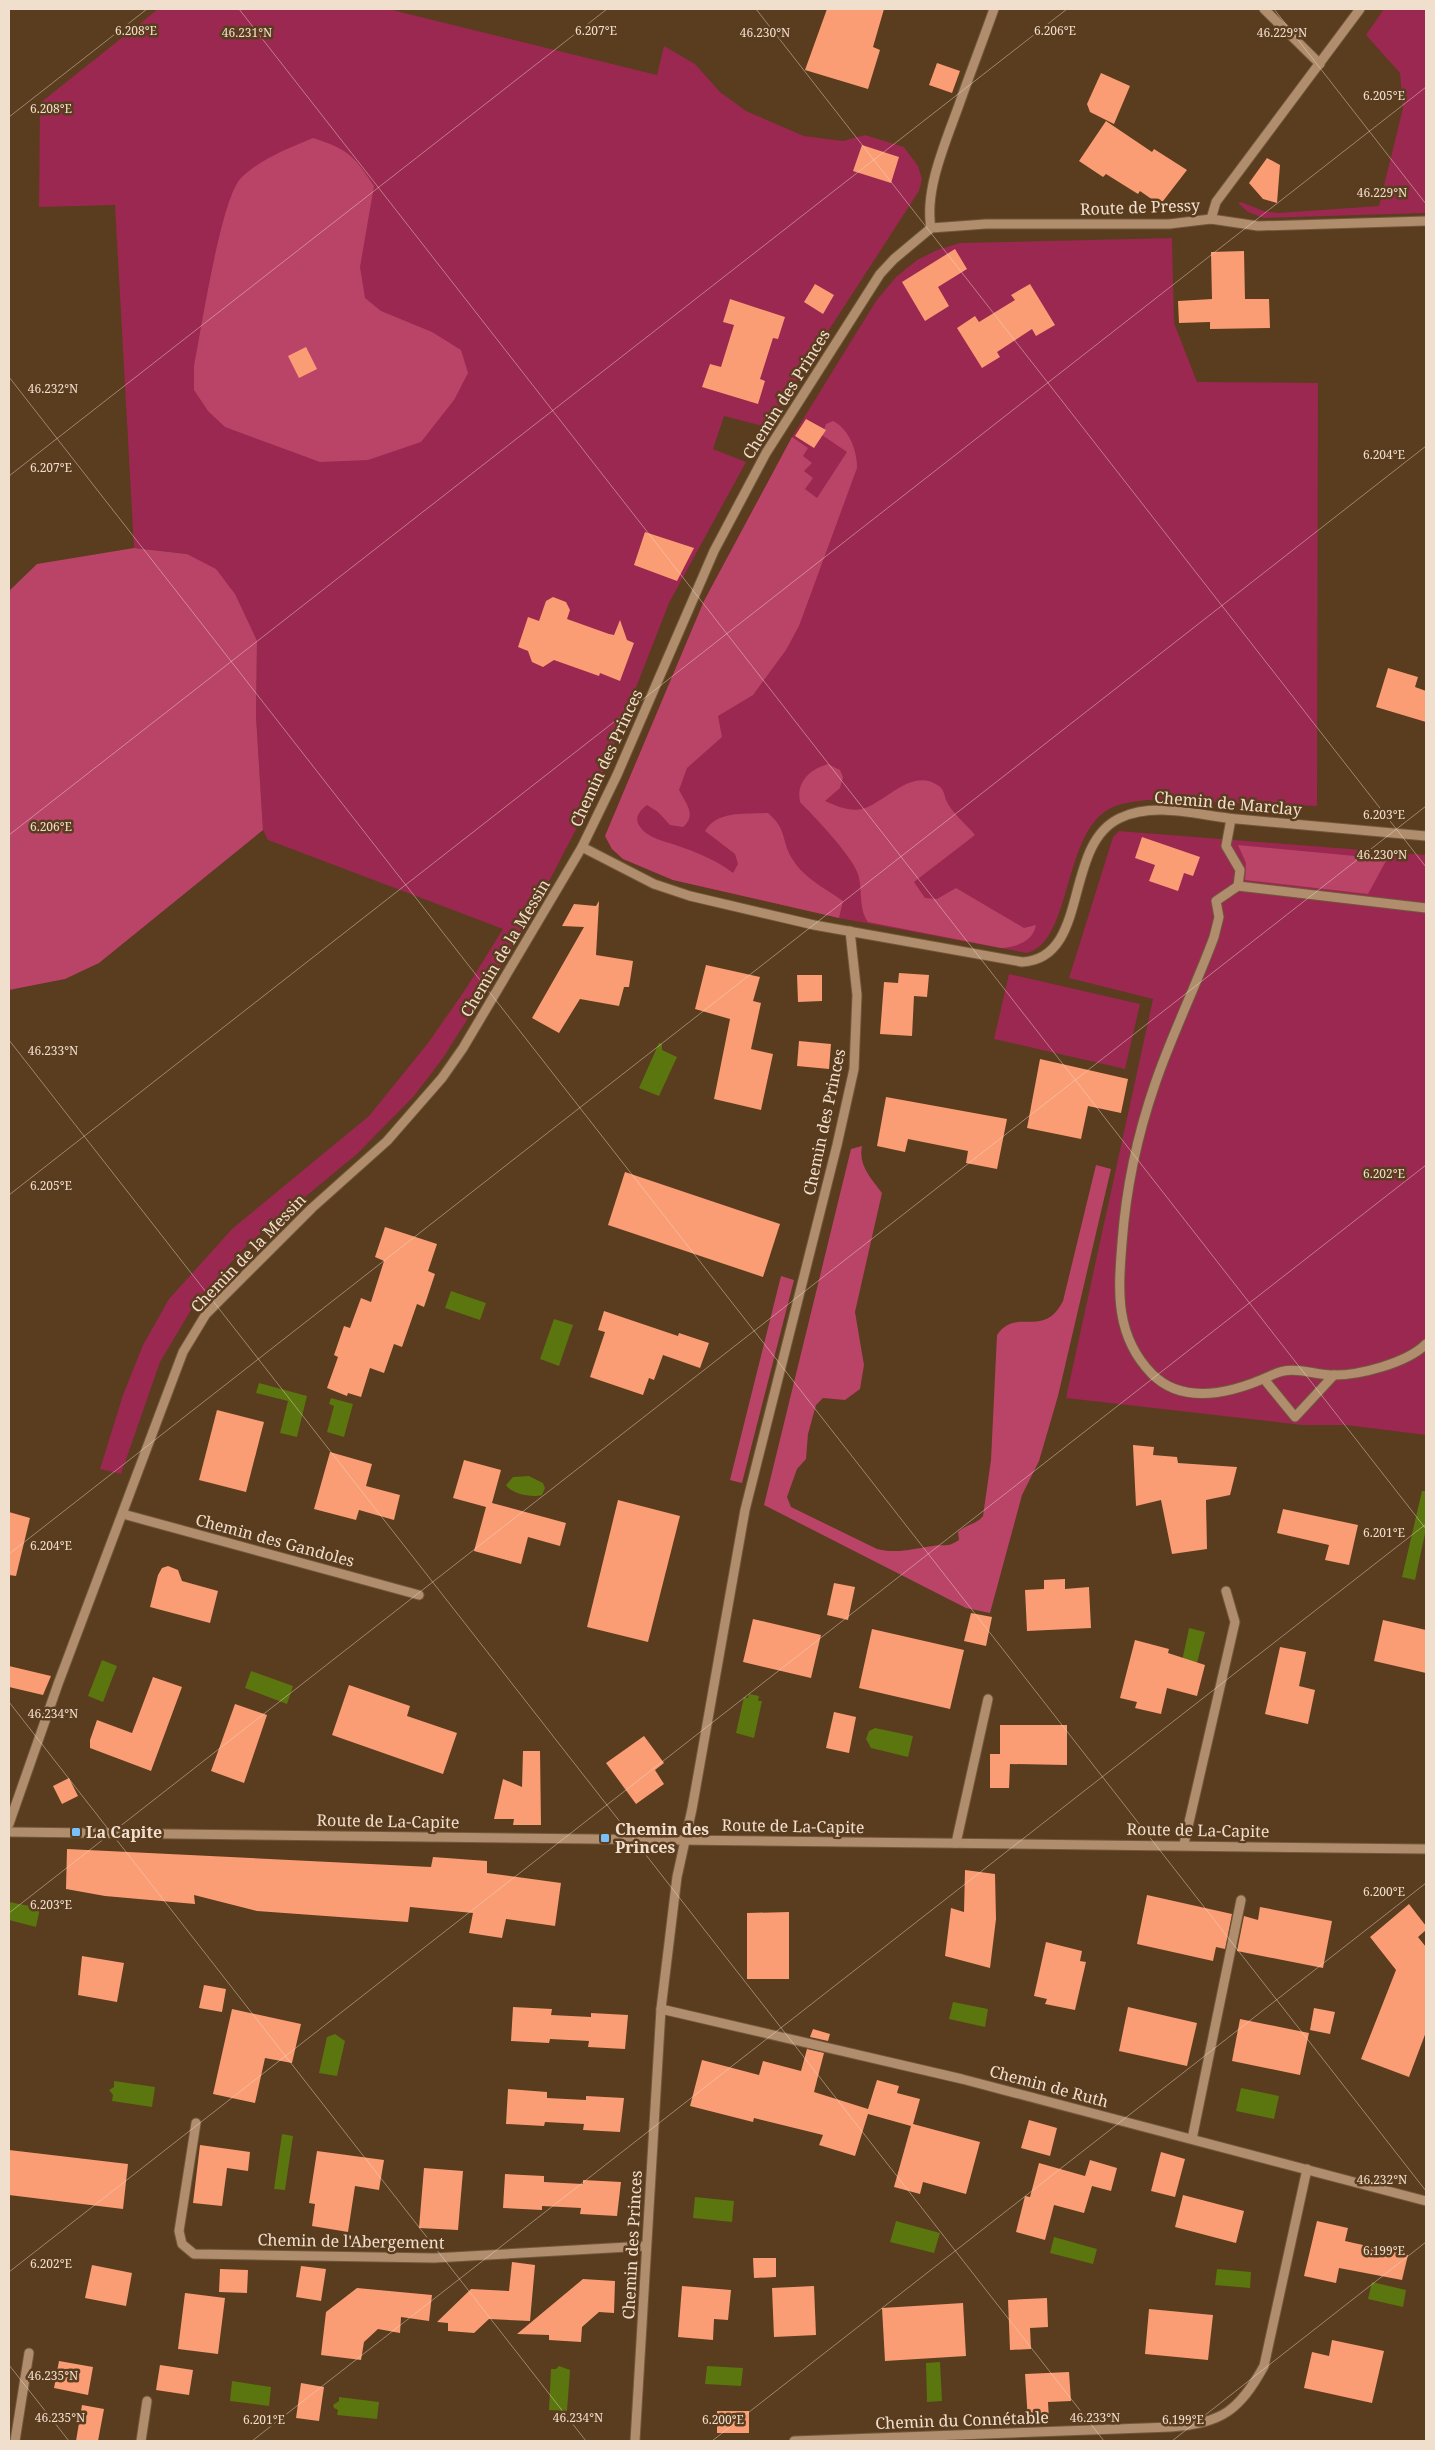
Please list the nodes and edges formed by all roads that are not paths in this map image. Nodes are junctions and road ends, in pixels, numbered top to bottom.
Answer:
1 (994, 9) edge
2 (1264, 9) edge
3 (1360, 9) edge
4 (1320, 64) junction
5 (1211, 219) junction
6 (1426, 221) edge
7 (931, 228) junction
8 (1231, 819) junction
9 (1426, 836) edge
10 (582, 847) junction
11 (1238, 886) junction
12 (1426, 908) edge
13 (850, 931) junction
14 (1426, 1344) edge
15 (1334, 1375) junction
16 (1264, 1379) junction
17 (122, 1514) junction
18 (1226, 1591) dead end
19 (419, 1595) dead end
20 (988, 1699) dead end
21 (9, 1824) edge
22 (9, 1832) edge
23 (685, 1840) junction
24 (956, 1842) junction
25 (1184, 1844) junction
26 (1426, 1849) edge
27 (1241, 1900) dead end
28 (661, 2009) junction
29 (196, 2123) dead end
30 (1192, 2139) junction
31 (1307, 2170) junction
32 (1426, 2201) edge
33 (646, 2246) junction
34 (30, 2353) dead end
35 (147, 2401) dead end
36 (15, 2441) edge
37 (141, 2441) edge
38 (635, 2441) edge
39 (794, 2441) edge

1 - 7 street
2 - 4 street
3 - 4 street, Route de Pressy
4 - 5 street, Route de Pressy
5 - 6 street
5 - 7 street, Route de Pressy
7 - 10 street, Chemin des Princes
8 - 9 street, Chemin de Marclay
8 - 11 street
8 - 13 street, Chemin de Marclay
10 - 13 street, Chemin des Princes
10 - 17 street, Chemin de la Messin
11 - 12 street
11 - 16 street
13 - 23 street, Chemin des Princes
14 - 15 street
15 - 16 street
15 - 16 street
17 - 19 street, Chemin des Gandoles
17 - 21 street, Chemin de la Messin
18 - 25 street
20 - 24 street
22 - 23 street, Route de La-Capite
23 - 24 street, Route de La-Capite
23 - 28 street, Chemin des Princes
24 - 25 street, Route de La-Capite
25 - 26 street, Route de La-Capite
27 - 30 street
28 - 30 street, Chemin de Ruth
28 - 33 street, Chemin des Princes
29 - 33 street, Chemin de l'Abergement
30 - 31 street, Chemin de Ruth
31 - 32 street, Chemin de Ruth
31 - 39 street, Chemin du Connétable
33 - 38 street, Chemin des Princes
34 - 36 street
35 - 37 street

